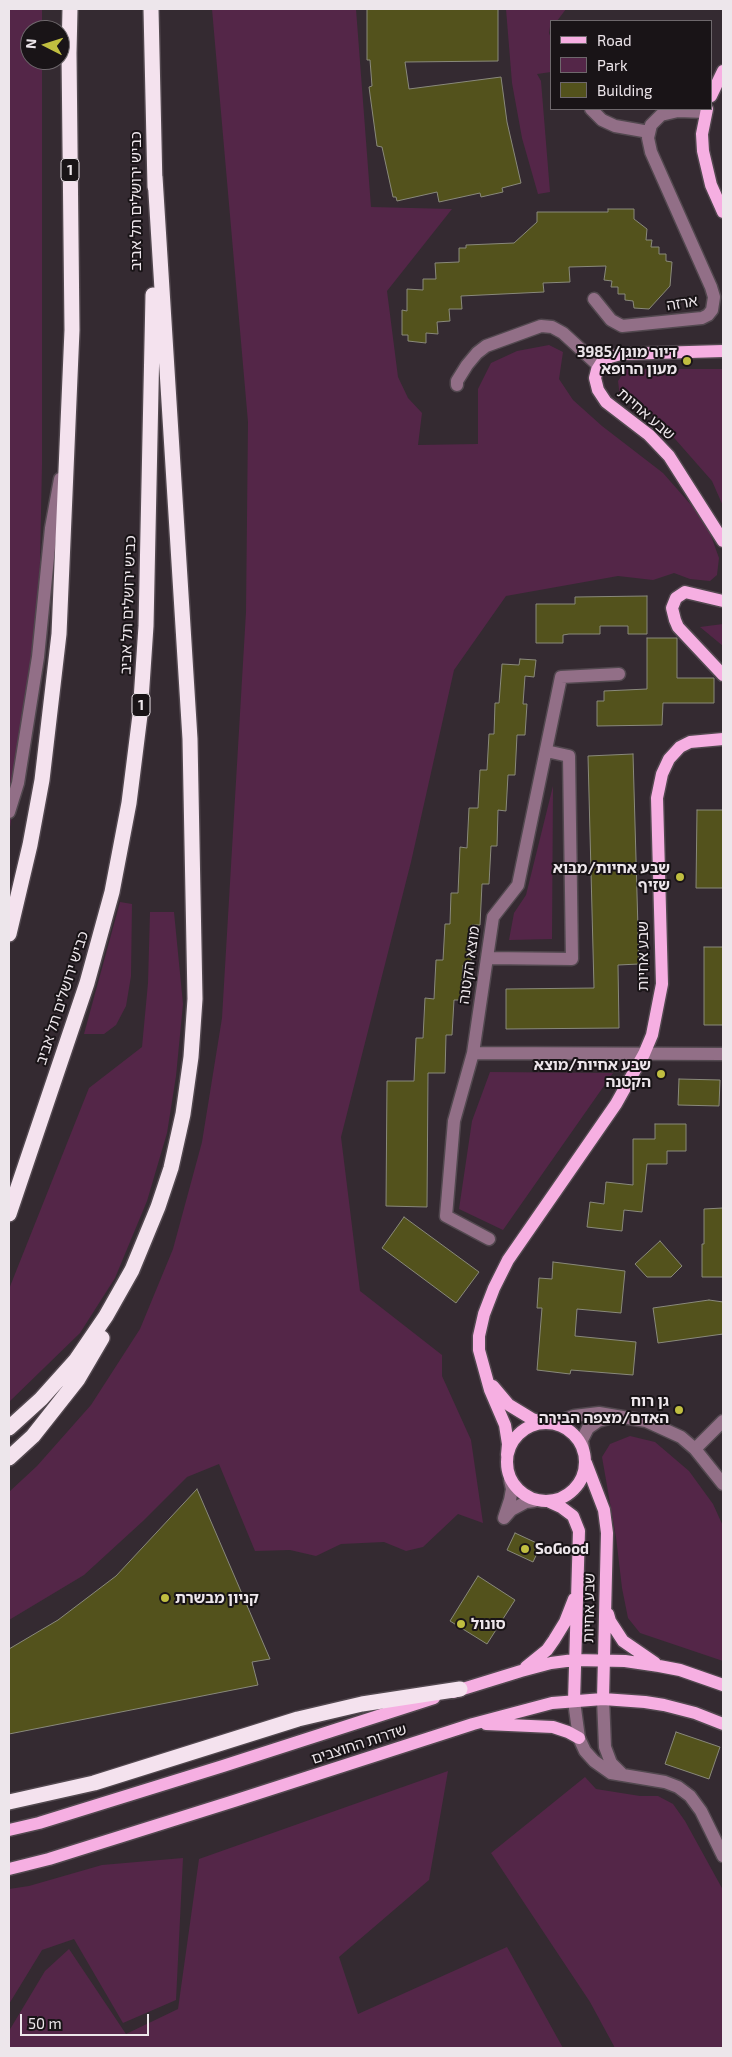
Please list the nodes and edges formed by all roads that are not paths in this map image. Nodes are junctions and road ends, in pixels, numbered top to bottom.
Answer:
1 (70, 9) edge
2 (151, 9) edge
3 (723, 71) edge
4 (712, 94) edge
5 (592, 110) edge
6 (706, 111) edge
7 (649, 132) junction
8 (155, 178) junction
9 (723, 212) edge
10 (594, 299) dead end
11 (723, 351) edge
12 (599, 366) junction
13 (457, 385) dead end
14 (70, 430) junction
15 (723, 541) edge
16 (723, 601) edge
17 (619, 674) dead end
18 (723, 675) edge
19 (723, 739) edge
20 (546, 751) junction
21 (9, 812) edge
22 (9, 934) edge
23 (487, 958) junction
24 (473, 1054) junction
25 (644, 1054) junction
26 (723, 1054) edge
27 (9, 1214) edge
28 (148, 1235) junction
29 (490, 1239) dead end
30 (486, 1376) junction
31 (626, 1417) junction
32 (723, 1421) edge
33 (549, 1423) junction
34 (9, 1428) edge
35 (694, 1449) junction
36 (584, 1454) junction
37 (507, 1455) junction
38 (9, 1458) edge
39 (510, 1480) junction
40 (723, 1484) edge
41 (534, 1501) junction
42 (550, 1502) junction
43 (579, 1587) junction
44 (606, 1609) junction
45 (574, 1660) junction
46 (604, 1660) junction
47 (659, 1666) junction
48 (521, 1671) junction
49 (723, 1685) edge
50 (460, 1689) junction
51 (604, 1699) junction
52 (574, 1701) junction
53 (473, 1724) junction
54 (723, 1724) edge
55 (579, 1738) junction
56 (624, 1776) junction
57 (9, 1802) edge
58 (9, 1830) edge
59 (723, 1856) edge
60 (9, 1869) edge

1 - 14 highway, 1
2 - 8 highway, כביש ירושלים תל אביב / 1
3 - 4 main road
5 - 7 street
6 - 7 street
6 - 9 main road
7 - 10 street, ארזה
8 - 27 highway, כביש ירושלים תל אביב / 1
8 - 28 highway
11 - 12 main road
12 - 13 street
12 - 15 main road, שבע אחיות
14 - 21 street
14 - 22 highway, 1
16 - 18 main road
17 - 20 street, מוצא הקטנה
19 - 25 main road, שבע אחיות
20 - 23 street, מוצא הקטנה
20 - 23 street
23 - 24 street, מוצא הקטנה
24 - 25 street
24 - 29 street, מוצא הקטנה
25 - 26 street
25 - 30 main road, שבע אחיות
28 - 34 highway
28 - 38 highway
30 - 33 main road, שבע אחיות
30 - 37 main road, שבע אחיות
31 - 33 street
31 - 35 street
31 - 36 street
32 - 35 street
33 - 36 main road
33 - 37 main road
35 - 40 street
36 - 42 main road
36 - 44 main road, שבע אחיות
37 - 39 main road
39 - 41 main road
39 - 41 street
41 - 42 main road
42 - 43 main road, שבע אחיות
43 - 45 main road, שבע אחיות
43 - 48 main road
44 - 46 main road, שבע אחיות
44 - 47 main road
45 - 46 main road, שדרות החוצבים
45 - 48 main road, שדרות החוצבים
45 - 52 main road, שבע אחיות
46 - 47 main road, שדרות החוצבים
46 - 51 main road, שבע אחיות
47 - 49 main road, שדרות החוצבים
48 - 50 main road, שדרות החוצבים
50 - 57 highway
50 - 58 main road, שדרות החוצבים
51 - 52 main road, שדרות החוצבים
51 - 54 main road, שדרות החוצבים
51 - 56 street
52 - 53 main road, שדרות החוצבים
52 - 55 street
53 - 55 main road
53 - 60 main road, שדרות החוצבים
55 - 56 street
56 - 59 street

